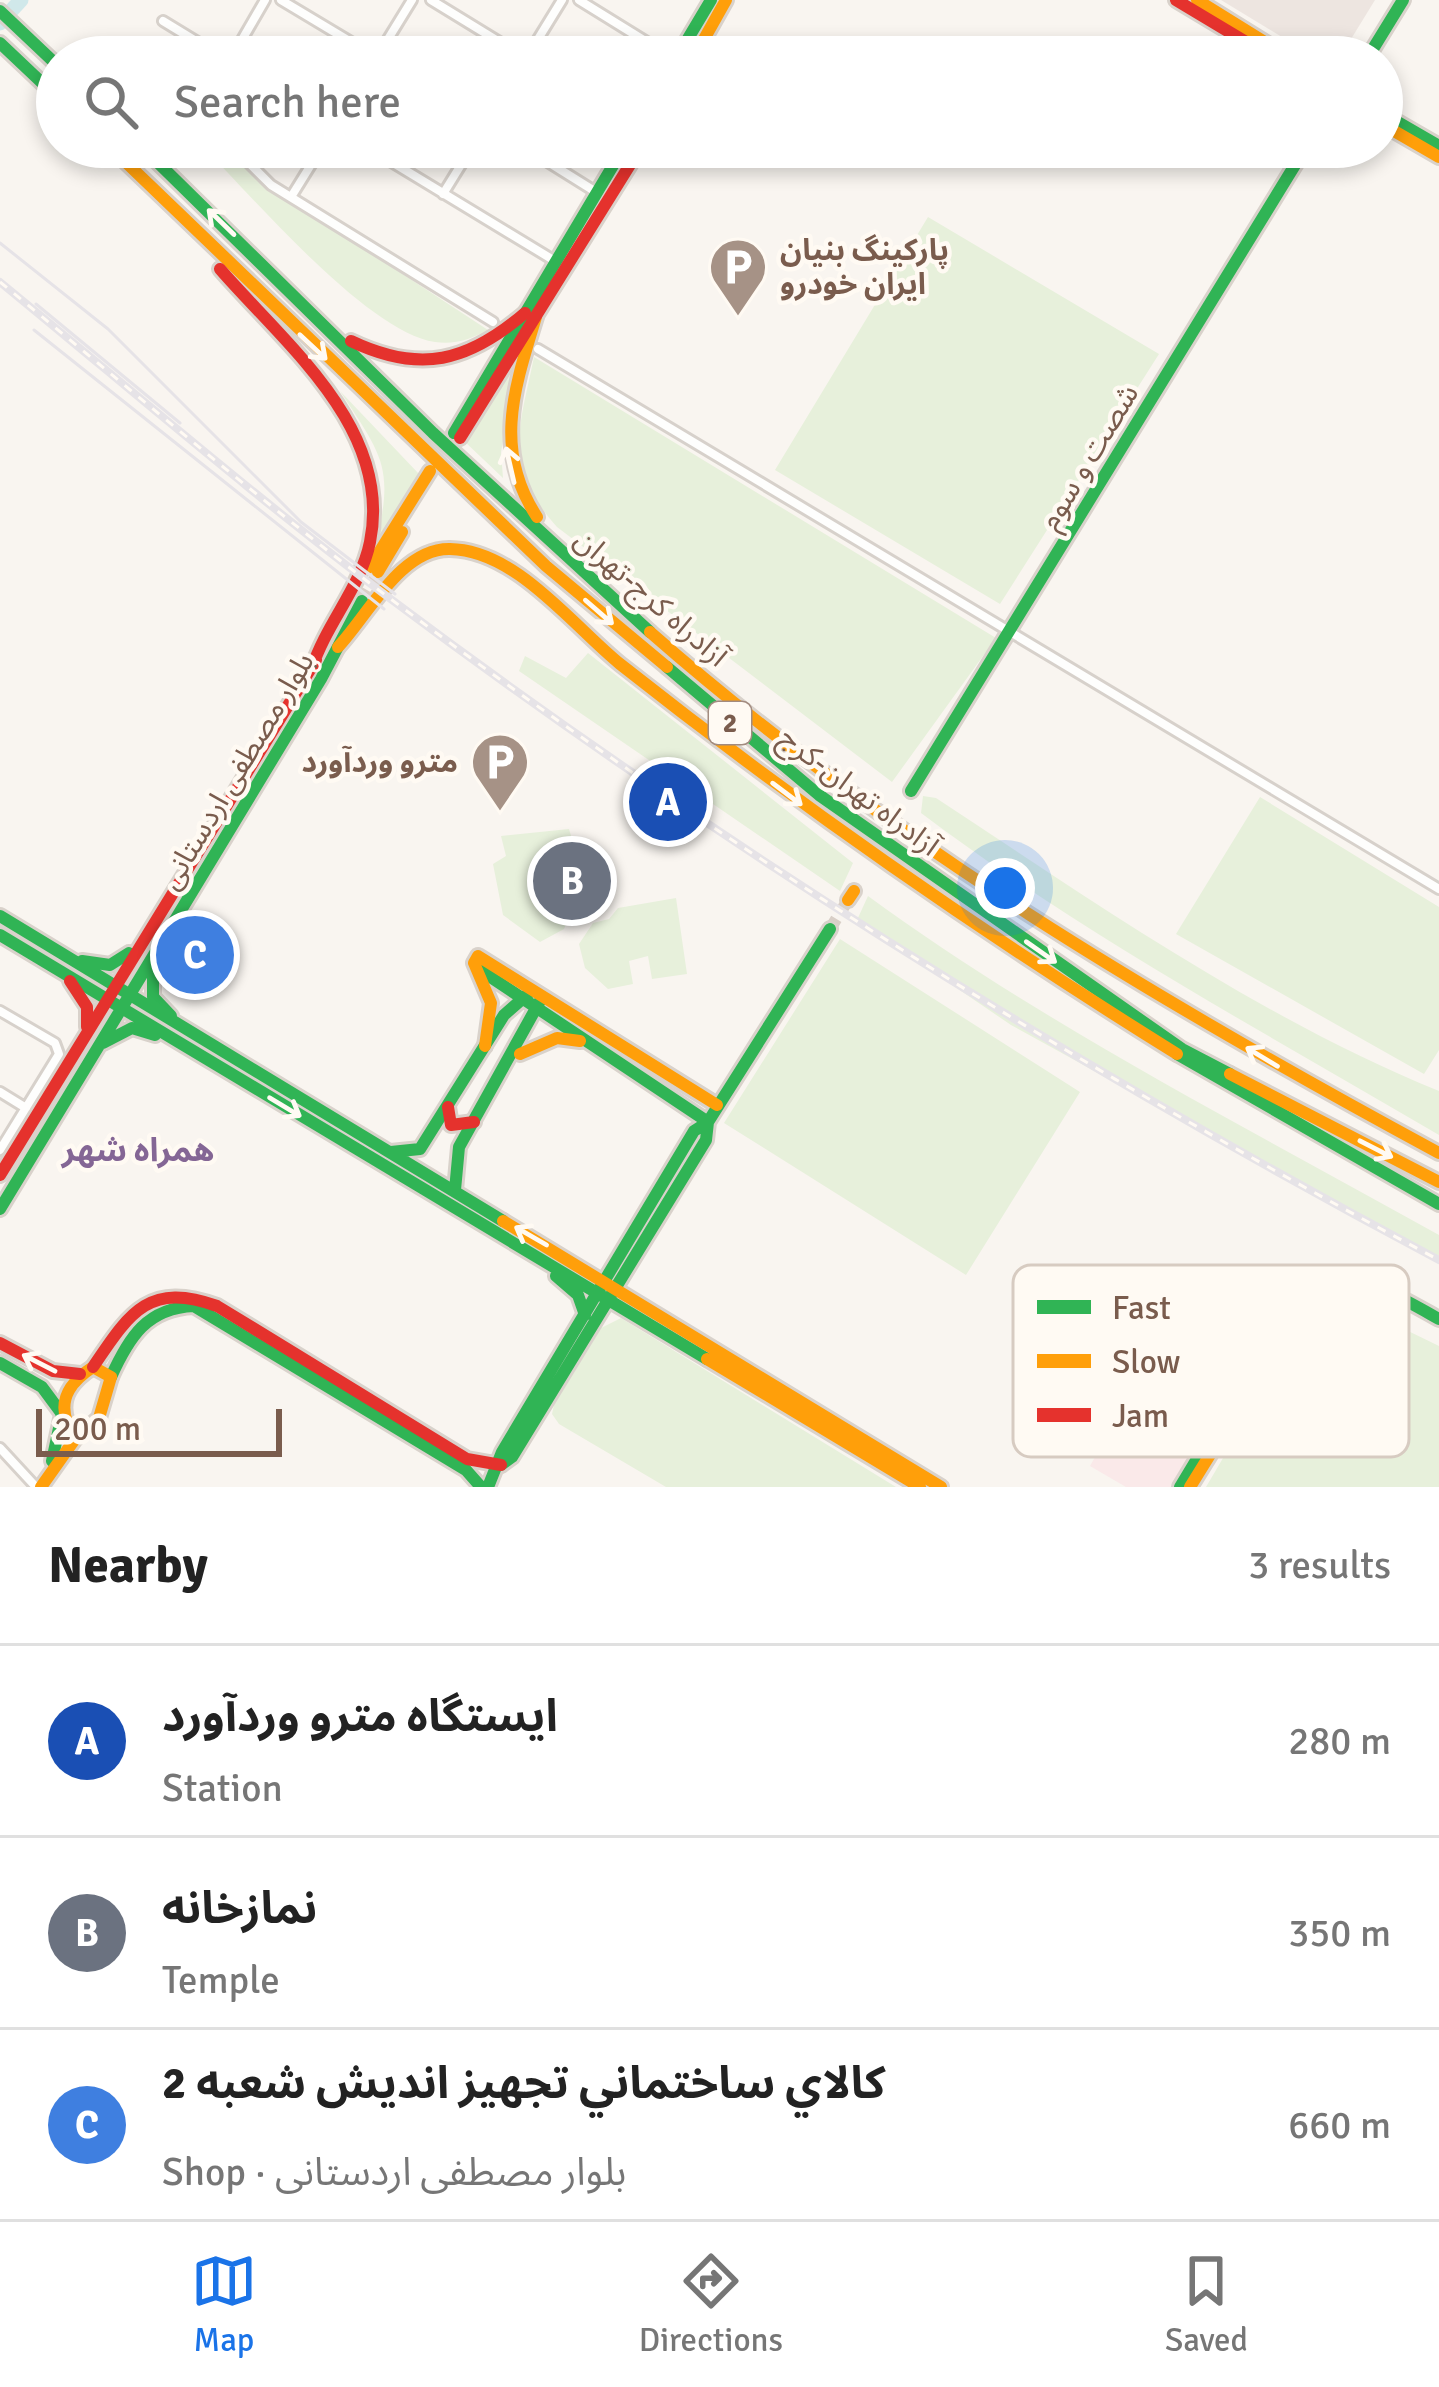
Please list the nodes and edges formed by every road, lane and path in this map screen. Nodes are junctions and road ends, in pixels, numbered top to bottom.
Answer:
1 (266, 0) edge
2 (281, 0) edge
3 (412, 0) edge
4 (431, 0) edge
5 (562, 0) edge
6 (580, 0) edge
7 (711, 0) edge
8 (726, 0) edge
9 (1176, 0) edge
10 (1197, 0) edge
11 (1403, 0) edge
12 (0, 10) edge
13 (163, 21) dead end
14 (188, 36) edge
15 (245, 36) edge
16 (342, 36) edge
17 (390, 36) edge
18 (491, 36) edge
19 (539, 36) edge
20 (639, 36) edge
21 (688, 36) edge
22 (706, 36) edge
23 (1236, 36) edge
24 (1255, 36) edge
25 (1381, 36) edge
26 (0, 43) edge
27 (36, 46) edge
28 (36, 77) edge
29 (1403, 125) edge
30 (1403, 136) edge
31 (1439, 146) edge
32 (1439, 157) edge
33 (131, 168) edge
34 (164, 168) edge
35 (257, 168) edge
36 (309, 168) edge
37 (401, 168) edge
38 (459, 168) edge
39 (558, 168) edge
40 (611, 168) edge
41 (626, 168) edge
42 (1293, 168) edge
43 (596, 192) junction
44 (443, 194) junction
45 (291, 197) junction
46 (183, 220) junction
47 (555, 261) junction
48 (314, 314) junction
49 (531, 315) junction
50 (493, 322) dead end
51 (538, 349) dead end
52 (457, 436) dead end
53 (433, 474) dead end
54 (572, 562) junction
55 (374, 569) tunnel mouth
56 (1011, 632) junction
57 (338, 647) junction
58 (312, 668) junction
59 (911, 791) dead end
60 (1439, 889) edge
61 (0, 916) edge
62 (830, 928) tunnel mouth
63 (0, 934) edge
64 (143, 939) junction
65 (160, 946) junction
66 (64, 956) junction
67 (46, 961) junction
68 (110, 992) junction
69 (534, 997) junction
70 (125, 1002) junction
71 (0, 1011) edge
72 (190, 1033) junction
73 (86, 1034) junction
74 (591, 1043) junction
75 (98, 1046) junction
76 (484, 1046) junction
77 (184, 1047) junction
78 (70, 1060) junction
79 (510, 1061) junction
80 (85, 1068) junction
81 (469, 1072) junction
82 (494, 1089) junction
83 (0, 1092) edge
84 (717, 1105) junction
85 (448, 1106) junction
86 (26, 1108) junction
87 (708, 1121) junction
88 (474, 1122) junction
89 (0, 1150) edge
90 (391, 1152) junction
91 (1439, 1153) edge
92 (0, 1175) edge
93 (1439, 1182) edge
94 (455, 1192) junction
95 (1439, 1204) edge
96 (0, 1210) edge
97 (537, 1259) junction
98 (608, 1290) junction
99 (1409, 1302) edge
100 (1409, 1303) edge
101 (1412, 1304) junction
102 (585, 1316) junction
103 (1439, 1318) edge
104 (251, 1332) junction
105 (0, 1343) edge
106 (0, 1363) edge
107 (86, 1370) junction
108 (111, 1377) junction
109 (62, 1414) junction
110 (83, 1428) junction
111 (0, 1448) edge
112 (1198, 1457) edge
113 (1208, 1457) edge
114 (466, 1464) junction
115 (501, 1465) junction
116 (39, 1487) edge
117 (485, 1487) edge
118 (920, 1487) edge
119 (941, 1487) edge
120 (1180, 1487) edge
121 (1190, 1487) edge

1 - 15 street
2 - 16 street
3 - 17 street
4 - 18 street
5 - 19 street
6 - 20 street
7 - 21 main road
8 - 22 main road
9 - 23 main road
10 - 24 main road
11 - 25 main road
12 - 27 main road
13 - 14 street
26 - 28 main road
29 - 31 main road
30 - 32 main road
33 - 46 main road, آزادراه تهران-کرج / 2
48 -> 34 main road, آزادراه کرج-تهران / 2
35 - 45 street
36 - 45 street
37 - 44 street
38 - 44 street
39 - 43 street
40 - 43 main road
41 - 49 main road
42 - 56 main road, شصت و سوم
43 - 47 main road
44 - 47 street
45 - 50 street
46 - 58 main road
46 -> 93 main road, آزادراه تهران-کرج / 2
47 - 49 main road
48 - 49 main road
48 - 54 main road, آزادراه کرج-تهران / 2
49 - 52 main road
54 -> 49 main road
51 - 56 street
53 - 55 main road
91 -> 54 main road, آزادراه کرج-تهران / 2
56 - 59 main road, شصت و سوم
56 - 60 street
57 - 58 main road, بلوار مصطفی اردستانی
57 - 65 main road, بلوار مصطفی اردستانی
57 -> 95 main road
58 - 64 main road, بلوار مصطفی اردستانی
61 - 66 main road
62 - 84 main road
63 - 67 main road
64 - 66 main road
64 - 68 main road, بلوار مصطفی اردستانی
65 - 70 main road, بلوار مصطفی اردستانی
65 - 72 main road
66 - 68 main road
67 - 68 main road
67 - 73 main road
68 - 70 main road
68 - 73 main road, بلوار مصطفی اردستانی
69 - 74 main road
69 - 76 main road
69 - 76 main road
69 - 79 main road
69 - 84 main road
70 - 72 main road
70 - 75 main road, بلوار مصطفی اردستانی
70 - 77 main road
71 - 86 street
72 - 90 main road
73 - 78 main road, بلوار مصطفی اردستانی
74 - 79 main road
74 - 87 main road
75 - 77 main road
75 - 80 main road, بلوار مصطفی اردستانی
76 - 81 main road
77 -> 97 main road
78 - 80 main road
78 - 92 main road, بلوار مصطفی اردستانی
79 - 82 main road
80 - 96 main road, بلوار مصطفی اردستانی
81 - 82 main road
81 - 85 main road
82 - 88 main road
83 - 86 street
84 - 87 main road
85 - 88 main road
85 - 90 main road
86 - 89 street
87 - 98 main road
88 - 94 main road
90 - 94 main road
98 -> 94 main road
97 - 98 main road
97 - 102 main road
98 - 102 main road
98 - 115 main road
98 - 118 main road
98 - 119 main road
99 - 101 main road
100 - 101 main road
101 - 103 main road
102 - 115 main road
104 - 107 main road
104 - 108 main road
104 - 114 main road
107 -> 105 main road
106 - 109 main road
107 - 108 main road
107 - 109 main road
108 - 110 main road
109 - 110 main road
109 - 116 main road
110 - 116 main road
111 - 116 street
112 - 120 main road
113 - 121 main road
114 - 115 main road
114 - 117 main road
115 - 117 main road

